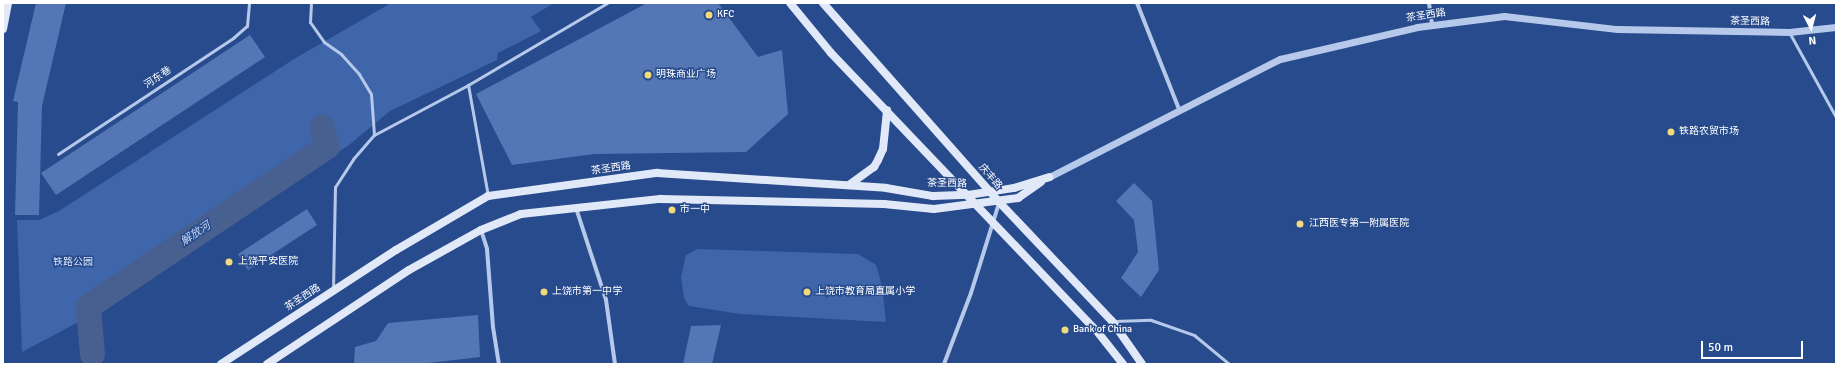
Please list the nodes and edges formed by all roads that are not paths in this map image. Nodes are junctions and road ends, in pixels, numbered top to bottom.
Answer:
1 (8, 3) edge
2 (249, 3) edge
3 (311, 3) edge
4 (607, 3) edge
5 (790, 3) edge
6 (823, 3) edge
7 (1137, 3) edge
8 (1429, 3) edge
9 (1432, 25) junction
10 (1836, 27) edge
11 (3, 29) edge
12 (1789, 32) junction
13 (468, 85) junction
14 (1179, 109) junction
15 (887, 110) junction
16 (1836, 117) edge
17 (374, 135) junction
18 (58, 154) dead end
19 (1048, 177) junction
20 (849, 185) junction
21 (991, 192) junction
22 (968, 195) junction
23 (488, 196) junction
24 (999, 202) junction
25 (976, 205) junction
26 (576, 208) junction
27 (991, 222) junction
28 (481, 230) junction
29 (333, 290) junction
30 (1112, 321) junction
31 (221, 364) edge
32 (267, 364) edge
33 (499, 364) edge
34 (615, 364) edge
35 (944, 364) edge
36 (1123, 364) edge
37 (1142, 364) edge
38 (1229, 364) edge

1 - 11 main road
2 - 18 lane, 河东巷
3 - 17 lane
4 - 13 lane
5 - 15 main road
6 - 21 main road, 庆丰路
7 - 14 street
8 - 9 street
9 - 12 street, 茶圣西路
9 - 14 street, 茶圣西路
10 - 12 street, 茶圣西路
12 - 16 lane
13 - 17 lane
13 - 23 lane
14 - 19 street, 茶圣西路
15 - 20 main road
15 - 22 main road
17 - 29 lane
19 - 21 main road, 茶圣西路
19 - 24 main road, 茶圣西路
20 - 22 main road, 茶圣西路
20 - 23 main road, 茶圣西路
21 - 22 main road, 茶圣西路
21 - 24 main road, 庆丰路
22 - 25 main road
23 - 29 main road, 茶圣西路
24 - 25 main road, 茶圣西路
24 - 27 street
24 - 30 main road, 庆丰路
25 - 26 main road, 茶圣西路
25 - 27 main road
26 - 28 main road, 茶圣西路
26 - 34 street
27 - 35 street
27 - 36 main road
28 - 32 main road, 茶圣西路
28 - 33 street
29 - 31 main road, 茶圣西路
30 - 37 main road, 庆丰路
30 - 38 lane

